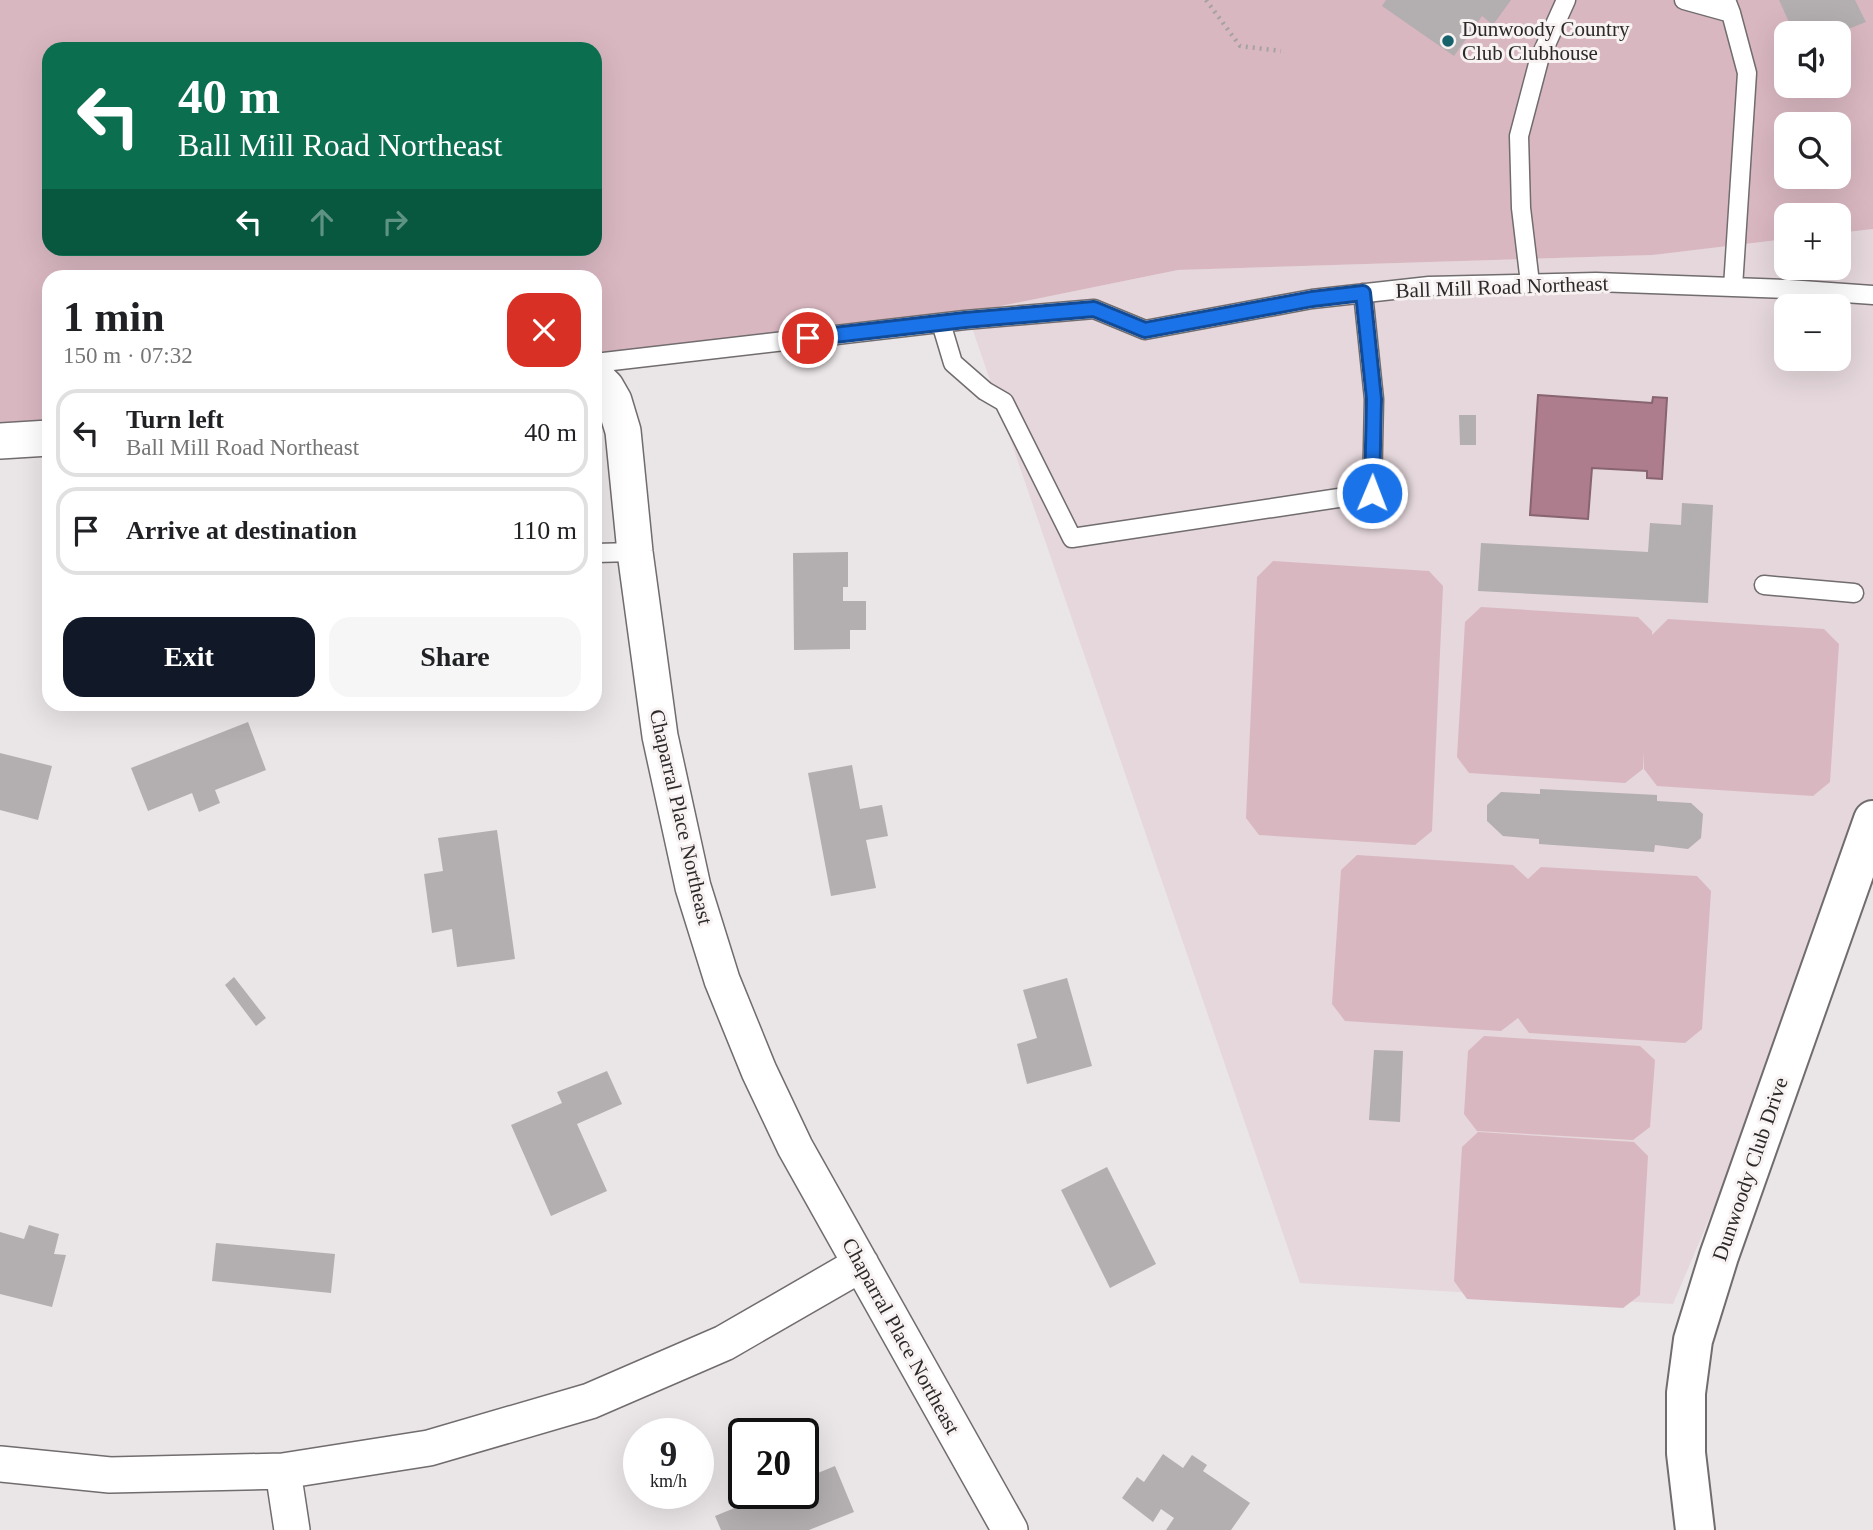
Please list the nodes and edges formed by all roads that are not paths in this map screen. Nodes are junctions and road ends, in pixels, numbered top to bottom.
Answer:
1 (1566, 0) edge
2 (1581, 0) edge
3 (1684, 0) edge
4 (1728, 6) edge
5 (1557, 20) junction
6 (1530, 283) junction
7 (1733, 287) junction
8 (1363, 293) junction
9 (1873, 295) edge
10 (941, 323) junction
11 (602, 362) edge
12 (602, 383) edge
13 (42, 438) edge
14 (0, 441) edge
15 (635, 552) junction
16 (602, 554) edge
17 (1765, 585) dead end
18 (1854, 593) dead end
19 (1873, 820) edge
20 (861, 1264) junction
21 (0, 1464) edge
22 (284, 1471) junction
23 (292, 1530) edge
24 (1010, 1530) edge
25 (1695, 1530) edge

1 - 5 lane
2 - 5 lane
3 - 4 lane
4 - 7 lane
5 - 6 lane
6 - 7 lane, Ball Mill Road Northeast
6 - 8 lane, Ball Mill Road Northeast
7 - 9 lane, Ball Mill Road Northeast
8 - 10 lane, Ball Mill Road Northeast
8 - 10 lane
10 - 11 lane, Ball Mill Road Northeast
12 - 15 street, Chaparral Place Northeast
13 - 14 street
15 - 16 lane
15 - 20 street, Chaparral Place Northeast
17 - 18 lane
19 - 25 street, Dunwoody Club Drive
20 - 22 street
20 - 24 street, Chaparral Place Northeast
21 - 22 street
22 - 23 street

